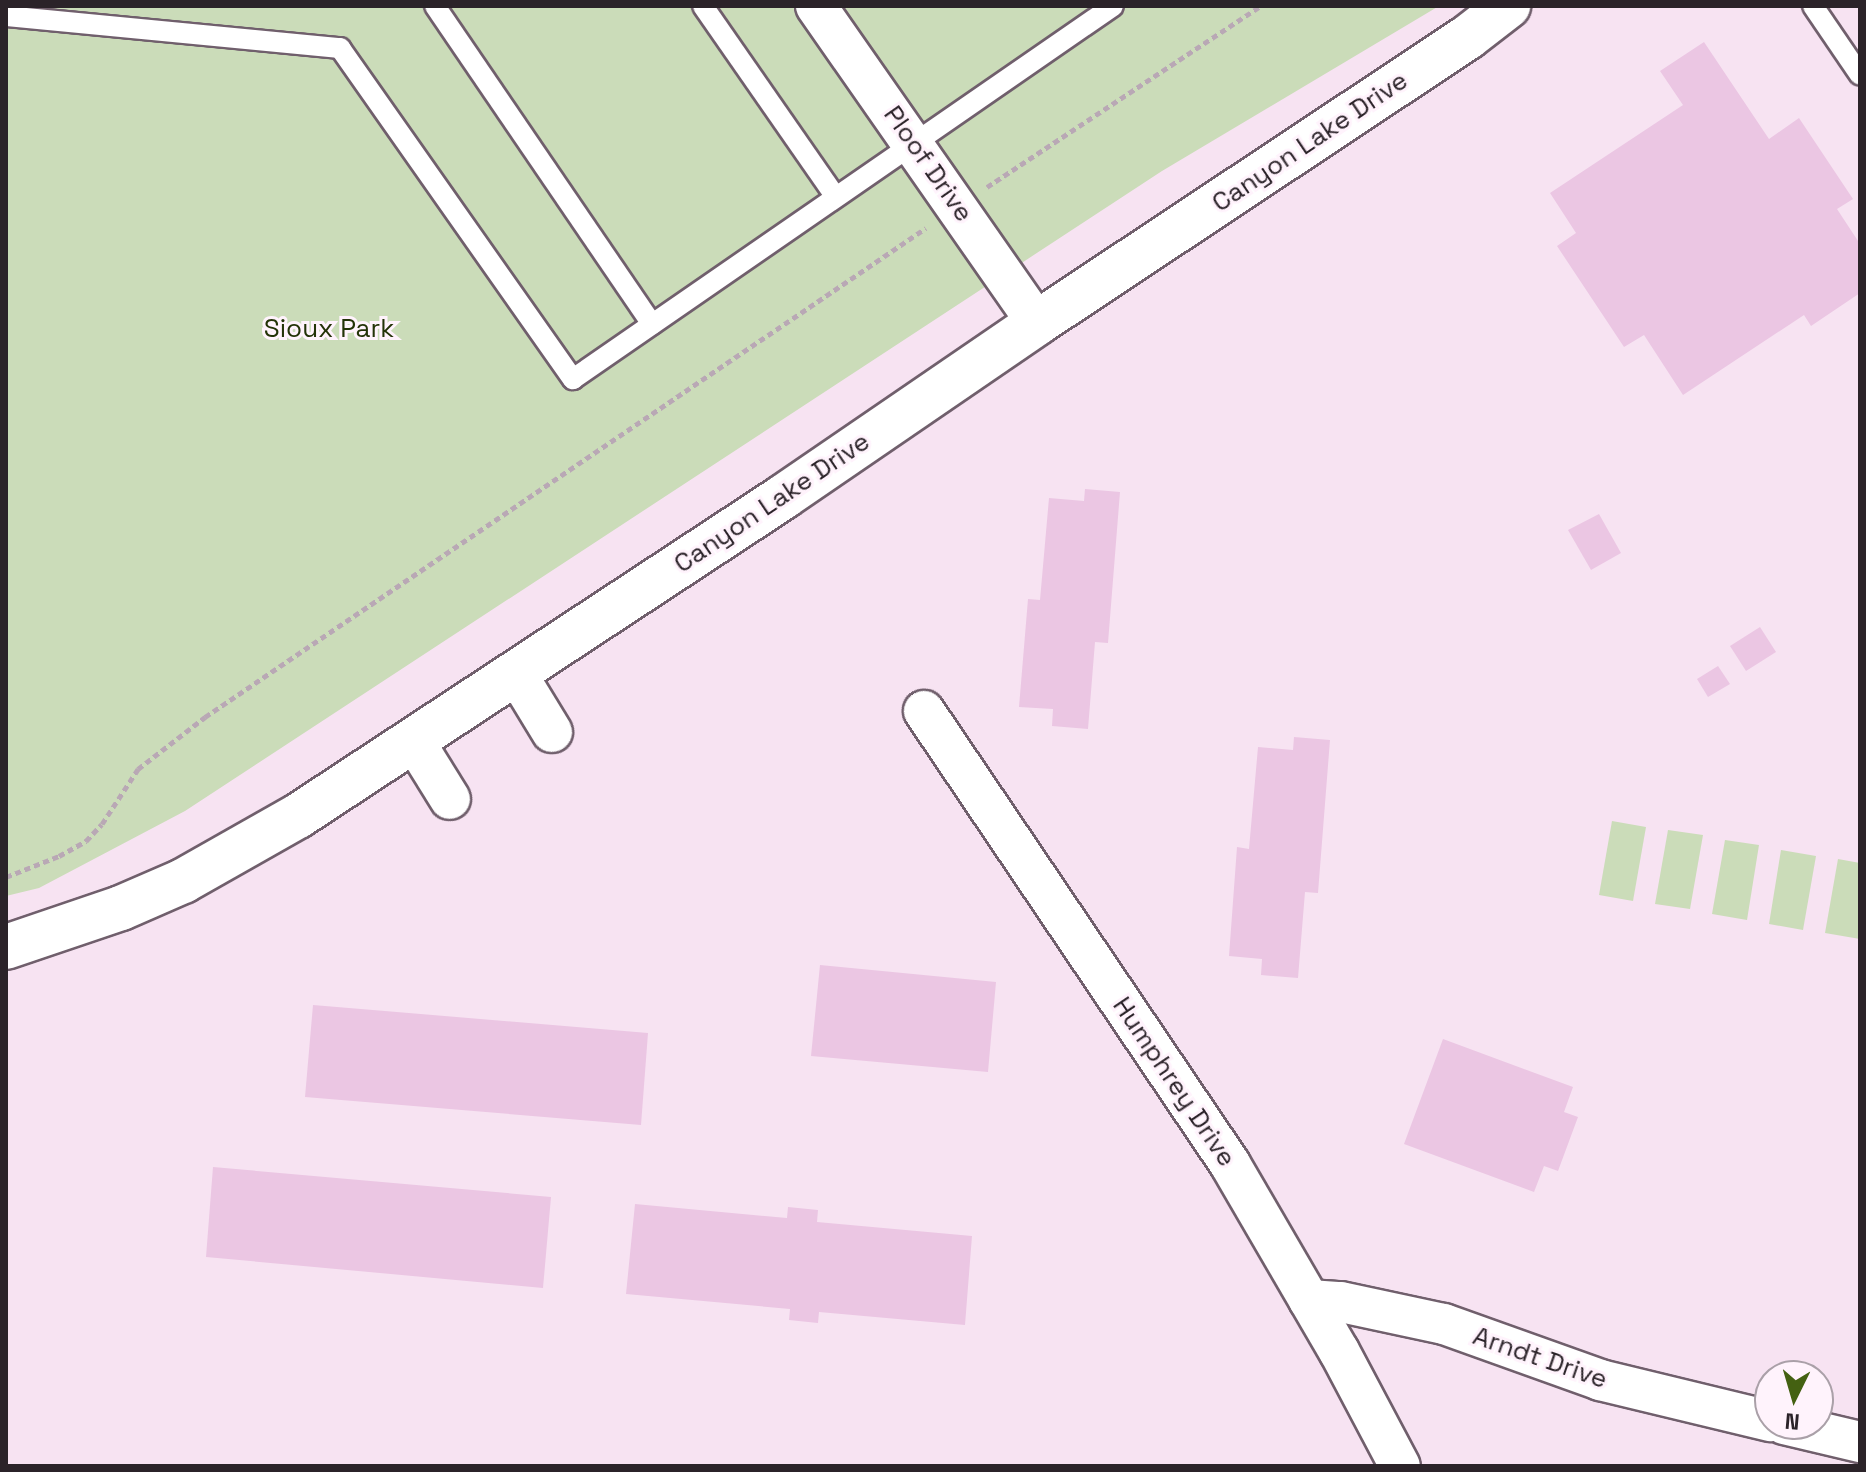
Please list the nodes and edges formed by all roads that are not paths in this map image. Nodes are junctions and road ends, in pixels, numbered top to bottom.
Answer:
1 (435, 6) edge
2 (703, 6) edge
3 (816, 6) edge
4 (1113, 6) edge
5 (1508, 6) edge
6 (1813, 6) edge
7 (6, 16) edge
8 (1860, 75) edge
9 (912, 141) junction
10 (835, 196) junction
11 (1037, 323) junction
12 (652, 324) junction
13 (516, 673) junction
14 (924, 711) dead end
15 (552, 732) dead end
16 (414, 741) junction
17 (450, 799) dead end
18 (6, 947) edge
19 (1309, 1300) junction
20 (1754, 1417) edge
21 (1834, 1436) edge
22 (1860, 1442) edge
23 (1400, 1466) edge

1 - 12 lane
2 - 10 lane
3 - 9 street, Ploof Drive
4 - 9 lane
5 - 11 street, Canyon Lake Drive
6 - 8 lane
7 - 12 lane
9 - 10 lane
9 - 11 street, Ploof Drive
10 - 12 lane
11 - 13 street, Canyon Lake Drive
13 - 15 street
13 - 16 street, Canyon Lake Drive
14 - 19 street, Humphrey Drive
16 - 17 street
16 - 18 street, Canyon Lake Drive
19 - 20 street, Arndt Drive
19 - 23 street, Humphrey Drive
21 - 22 street

